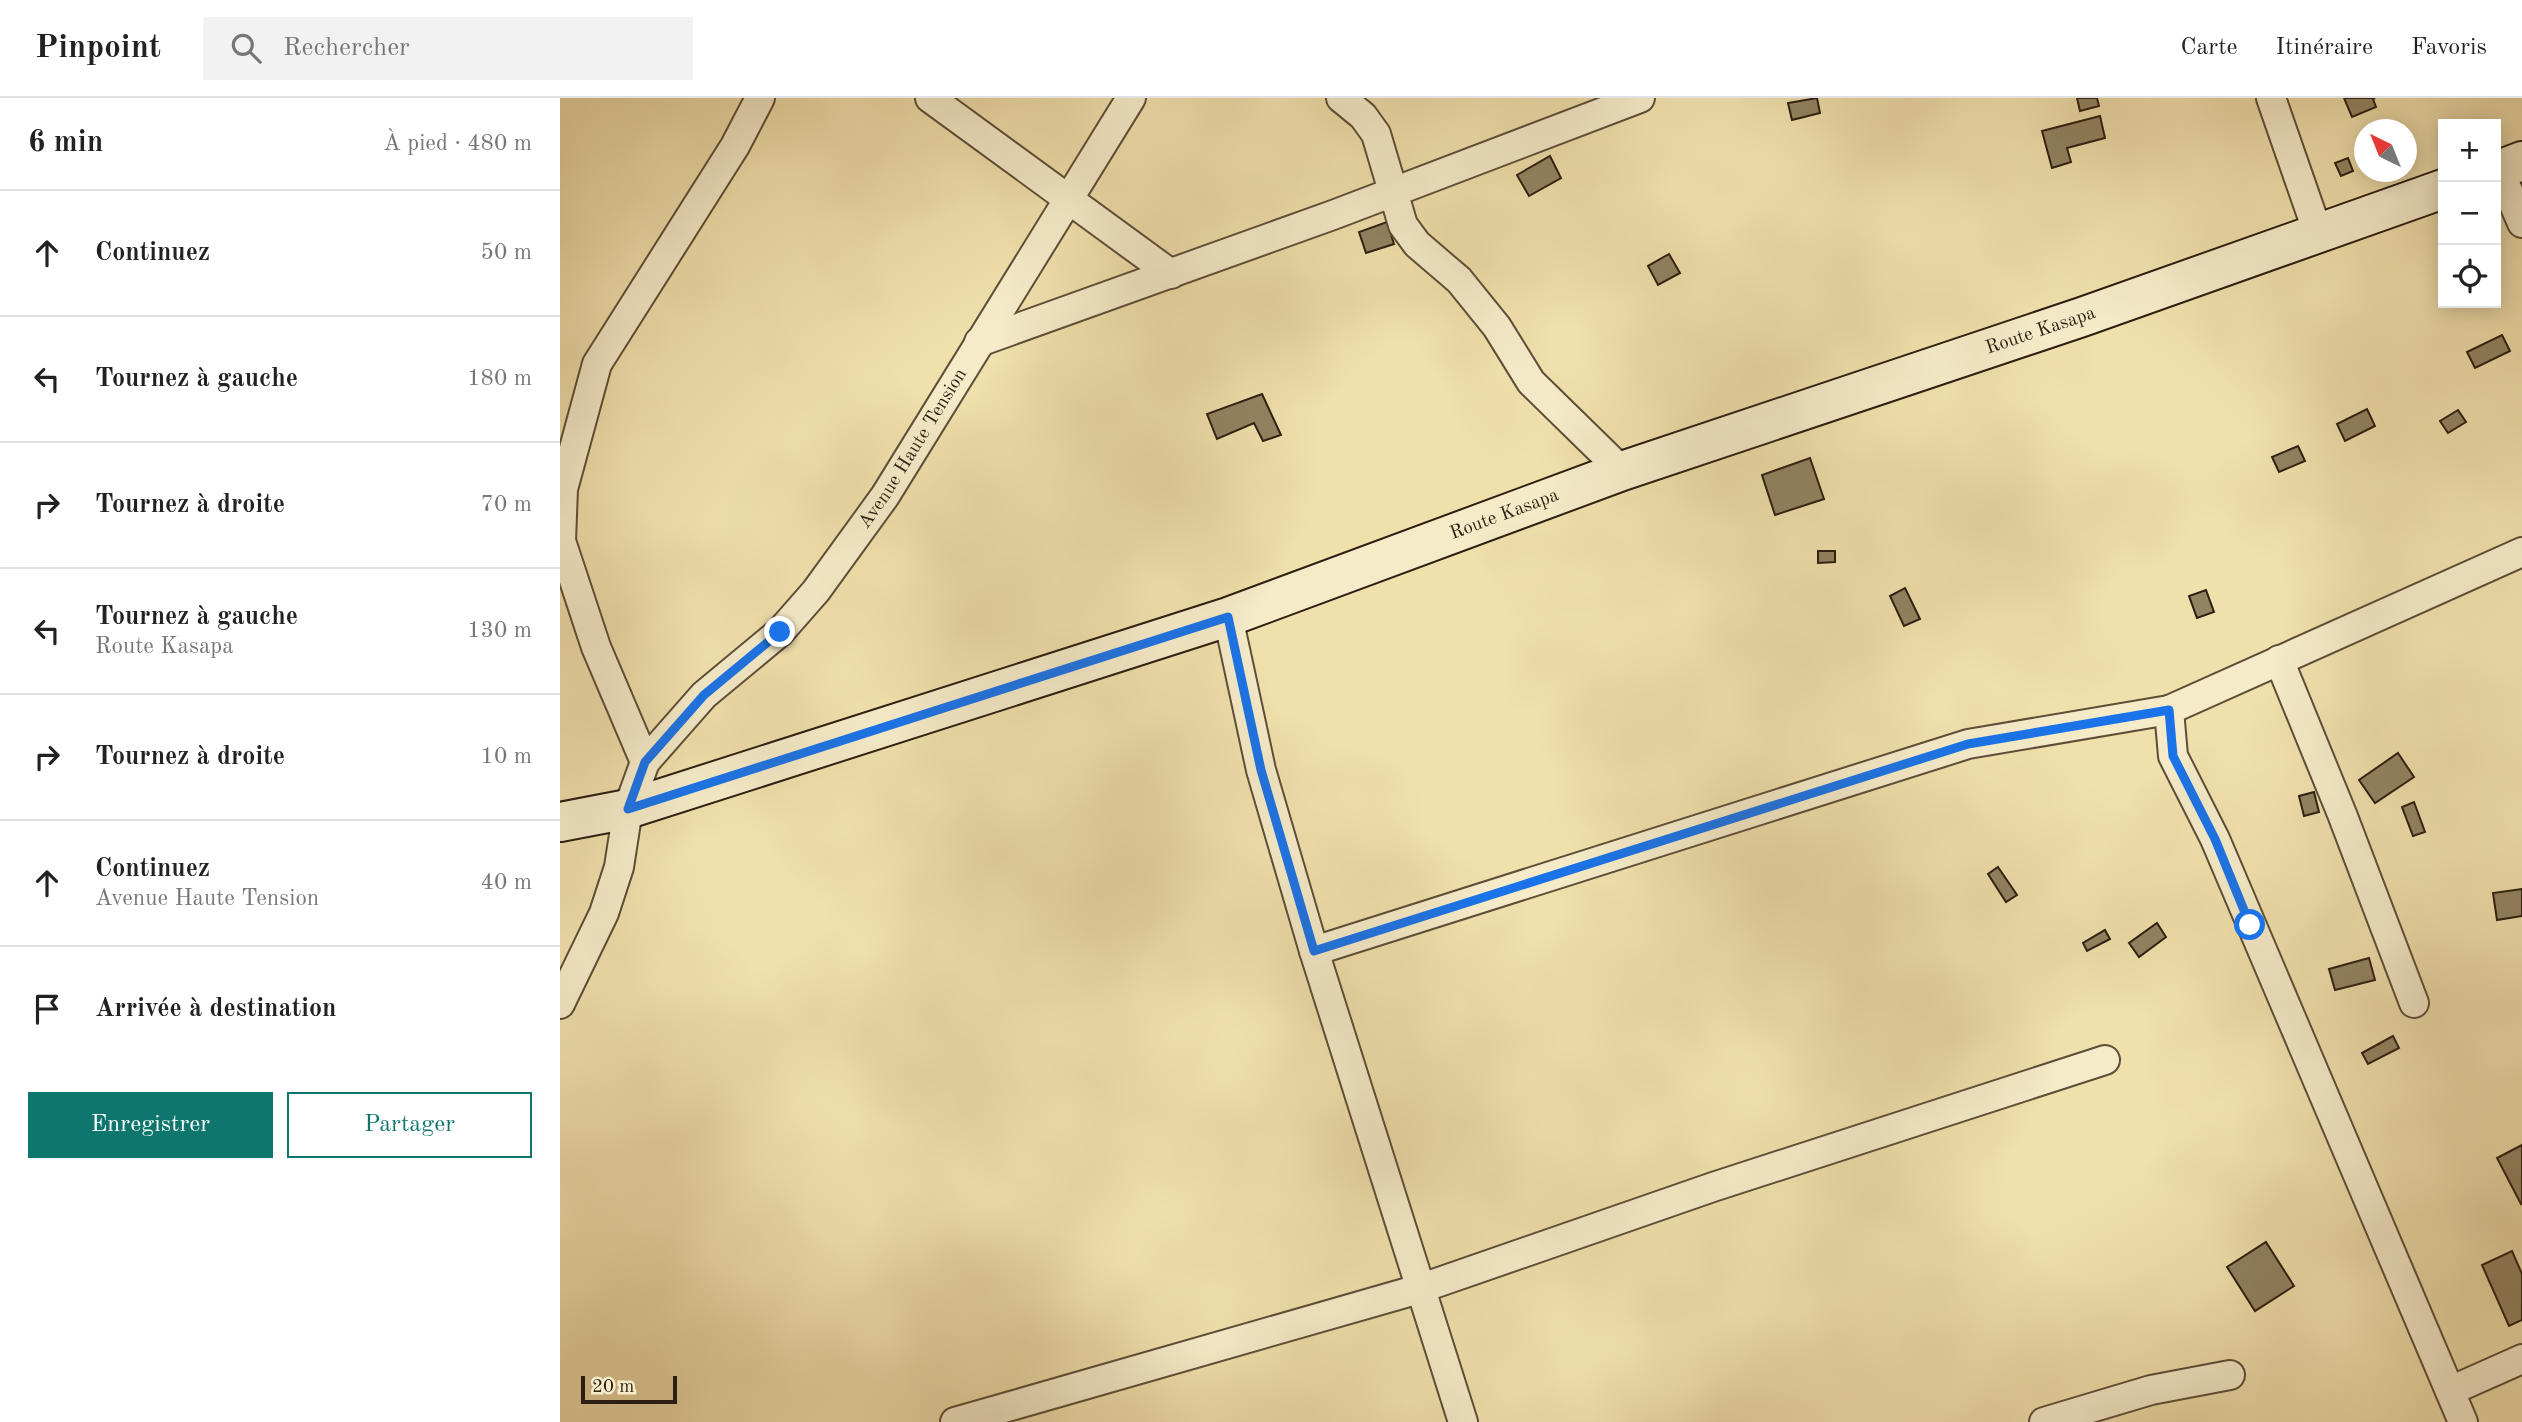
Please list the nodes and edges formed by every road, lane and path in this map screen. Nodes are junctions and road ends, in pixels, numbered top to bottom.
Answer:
1 (760, 98) edge
2 (930, 98) edge
3 (1131, 98) edge
4 (1341, 98) edge
5 (1640, 98) edge
6 (2271, 98) edge
7 (2506, 167) edge
8 (2438, 191) edge
9 (1393, 192) junction
10 (1070, 198) junction
11 (2522, 223) edge
12 (2318, 233) junction
13 (1171, 274) junction
14 (979, 342) junction
15 (1622, 471) junction
16 (2522, 552) edge
17 (1228, 617) junction
18 (2279, 660) junction
19 (2169, 710) junction
20 (645, 762) junction
21 (628, 809) junction
22 (560, 822) edge
23 (1314, 951) junction
24 (2414, 1003) dead end
25 (560, 1004) edge
26 (2105, 1060) dead end
27 (1419, 1289) junction
28 (2522, 1359) edge
29 (2230, 1374) dead end
30 (2450, 1391) junction
31 (955, 1422) edge
32 (1463, 1422) edge
33 (2044, 1422) edge
34 (2463, 1422) edge

1 - 20 street
2 - 10 street
3 - 10 street, Avenue Haute Tension
4 - 9 street
5 - 9 street
6 - 12 street
7 - 11 street
8 - 12 main road, Route Kasapa
9 - 13 street
9 - 15 street
10 - 13 street
10 - 14 street, Avenue Haute Tension
12 - 15 main road, Route Kasapa
13 - 14 street
14 - 20 street, Avenue Haute Tension
15 - 17 main road, Route Kasapa
16 - 18 street
17 - 21 main road, Route Kasapa
17 - 23 street
18 - 19 street
18 - 24 street
19 - 23 street
19 - 30 street
20 - 21 street
21 - 22 main road, Route Kasapa
21 - 25 street
23 - 27 street
26 - 27 street
27 - 31 street
27 - 32 street
28 - 30 street
29 - 33 street
30 - 34 street

